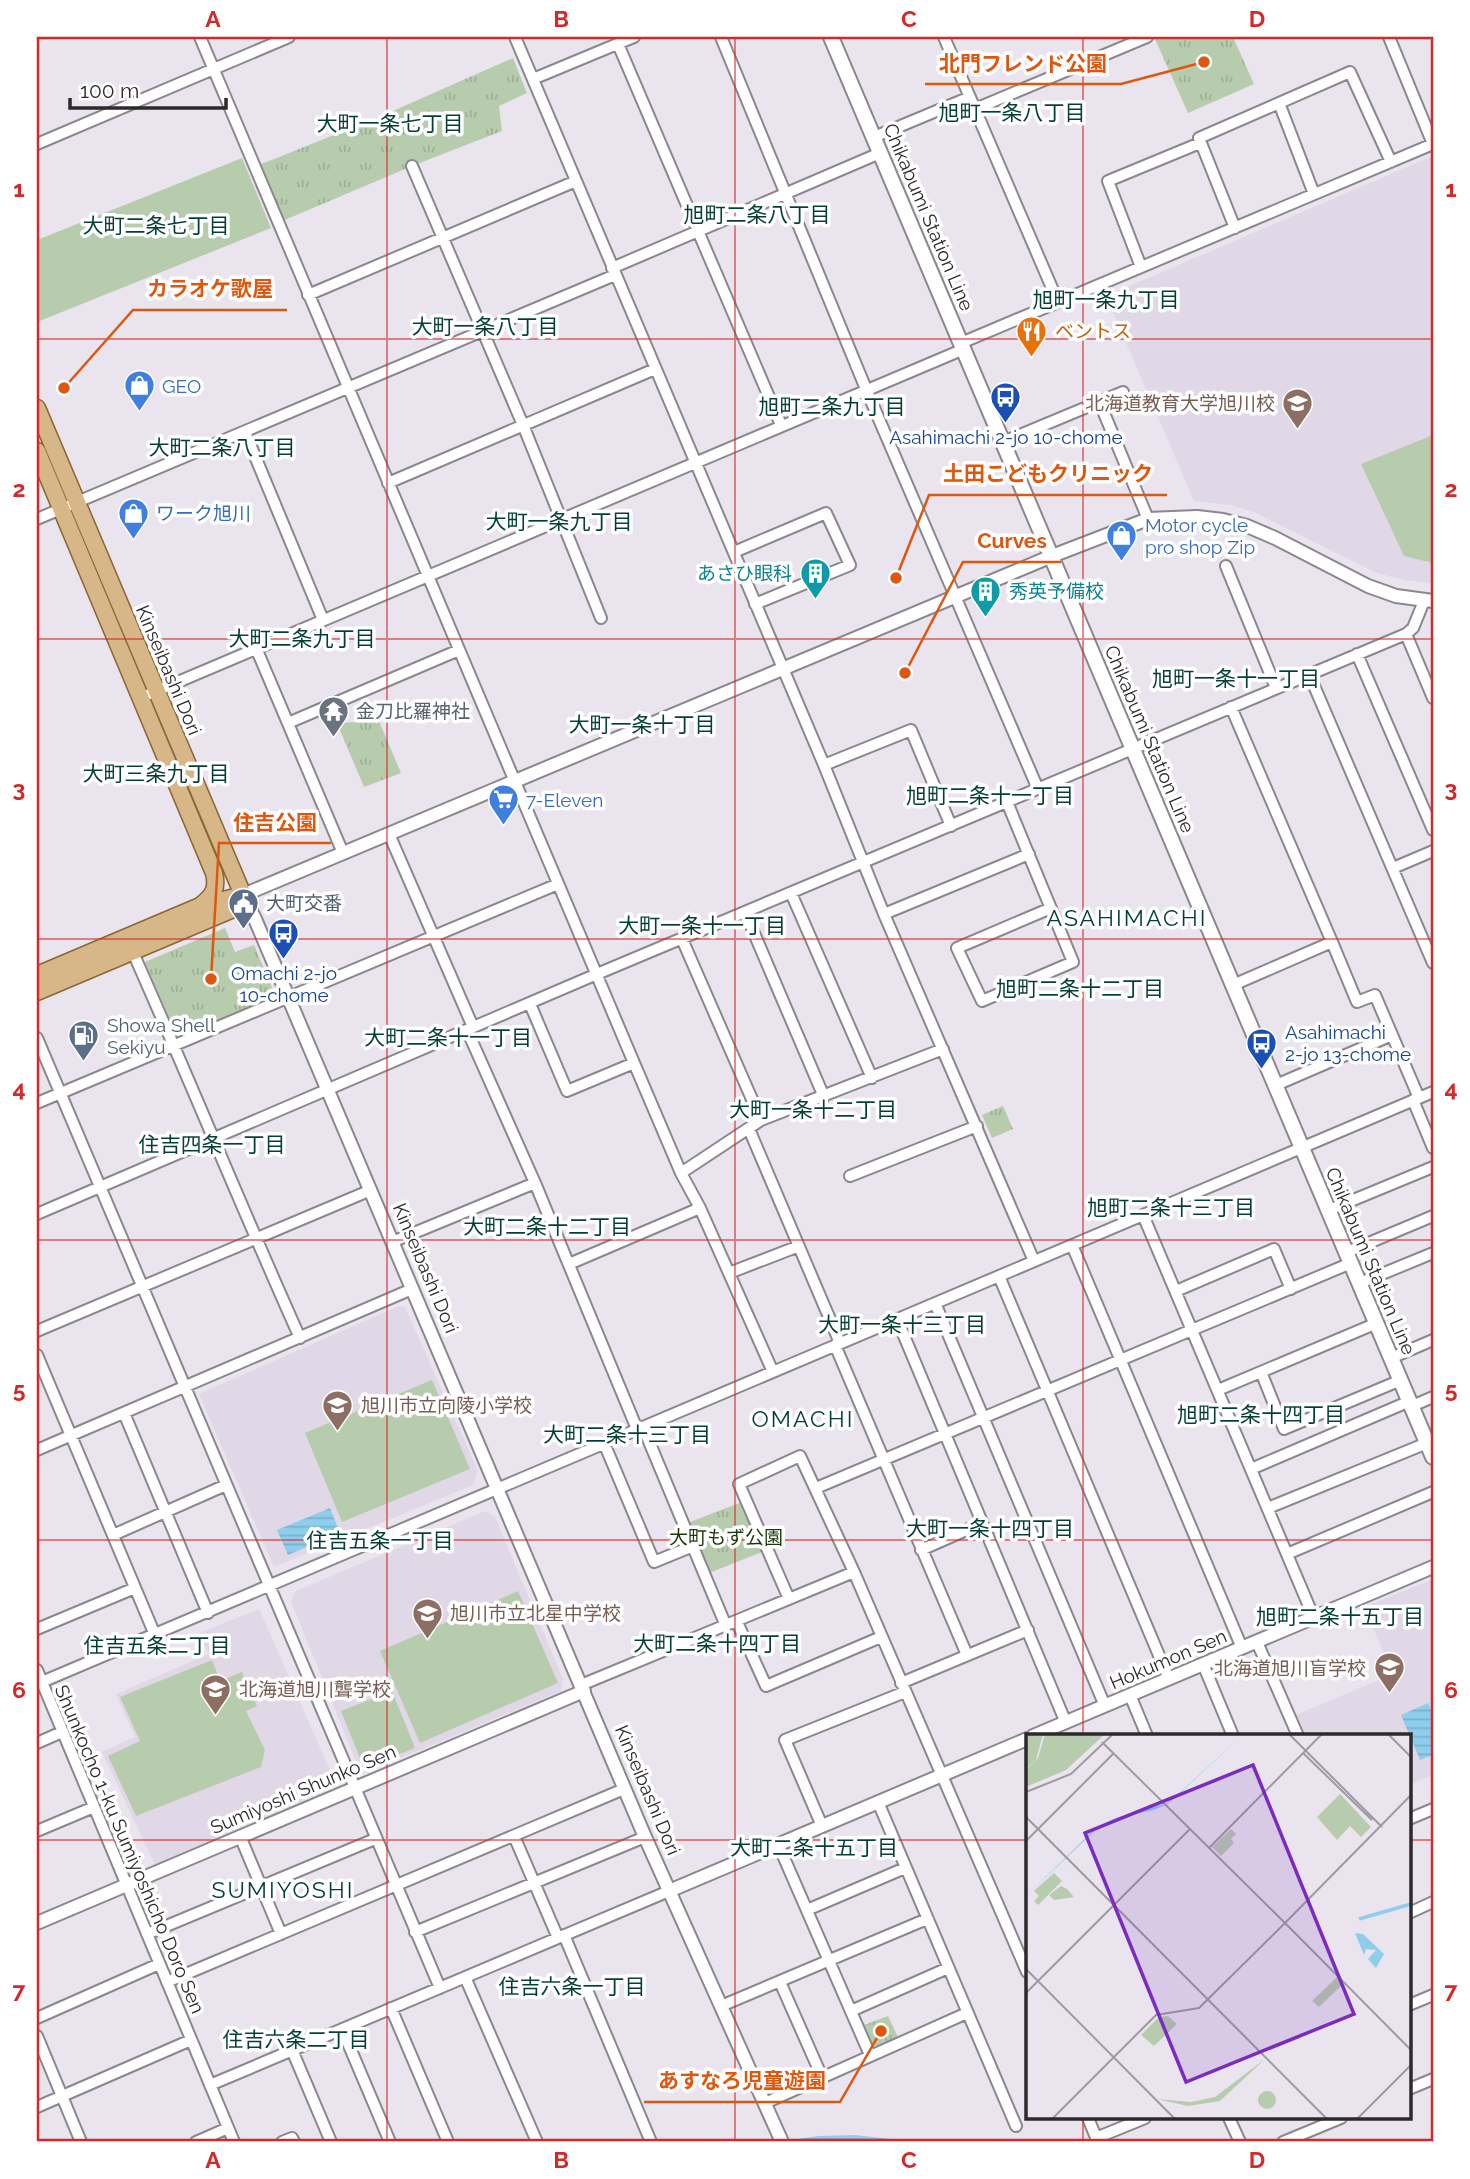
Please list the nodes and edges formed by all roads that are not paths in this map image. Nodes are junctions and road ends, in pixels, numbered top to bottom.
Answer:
1 (200, 37) edge
2 (289, 37) edge
3 (515, 37) edge
4 (634, 37) edge
5 (720, 37) edge
6 (831, 37) edge
7 (944, 37) edge
8 (1147, 37) edge
9 (1389, 37) edge
10 (618, 44) junction
11 (213, 68) junction
12 (533, 79) junction
13 (970, 97) junction
14 (1279, 103) junction
15 (975, 109) junction
16 (874, 137) junction
17 (1200, 143) junction
18 (1433, 144) edge
19 (37, 145) edge
20 (880, 153) junction
21 (1391, 162) junction
22 (412, 166) dead end
23 (576, 181) junction
24 (786, 193) junction
25 (1314, 194) junction
26 (1235, 228) junction
27 (698, 230) junction
28 (442, 238) junction
29 (1142, 267) junction
30 (613, 271) junction
31 (308, 295) junction
32 (1058, 302) junction
33 (481, 332) junction
34 (962, 346) junction
35 (655, 369) junction
36 (349, 389) junction
37 (866, 389) junction
38 (1123, 392) dead end
39 (1099, 401) junction
40 (37, 408) edge
41 (523, 425) junction
42 (781, 425) junction
43 (245, 432) junction
44 (1003, 442) junction
45 (37, 451) edge
46 (694, 462) junction
47 (388, 483) junction
48 (78, 503) junction
49 (62, 509) junction
50 (37, 519) edge
51 (561, 519) junction
52 (1148, 519) junction
53 (733, 552) junction
54 (1052, 556) junction
55 (1226, 566) dead end
56 (428, 576) junction
57 (955, 597) junction
58 (1429, 601) edge
59 (755, 604) junction
60 (601, 618) dead end
61 (323, 620) junction
62 (1406, 634) junction
63 (256, 649) junction
64 (459, 649) junction
65 (1357, 654) junction
66 (782, 669) junction
67 (1309, 674) junction
68 (1276, 688) junction
69 (156, 692) junction
70 (140, 698) junction
71 (1433, 698) edge
72 (1231, 707) junction
73 (288, 723) junction
74 (1133, 749) junction
75 (824, 765) junction
76 (516, 780) junction
77 (1038, 789) junction
78 (1007, 802) junction
79 (951, 826) junction
80 (1433, 830) edge
81 (389, 834) junction
82 (1433, 851) edge
83 (343, 853) junction
84 (1029, 854) junction
85 (863, 863) junction
86 (1393, 868) junction
87 (214, 873) junction
88 (558, 884) junction
89 (791, 893) junction
90 (243, 895) junction
91 (200, 906) junction
92 (1051, 908) junction
93 (745, 912) junction
94 (884, 914) junction
95 (434, 936) junction
96 (682, 939) junction
97 (1332, 943) junction
98 (129, 944) junction
99 (1433, 963) edge
100 (597, 974) junction
101 (37, 975) edge
102 (1233, 985) junction
103 (37, 992) edge
104 (289, 999) junction
105 (530, 1004) junction
106 (470, 1028) junction
107 (1392, 1035) junction
108 (37, 1038) edge
109 (175, 1045) junction
110 (943, 1049) junction
111 (634, 1063) junction
112 (872, 1078) junction
113 (1276, 1085) junction
114 (328, 1091) junction
115 (1433, 1092) edge
116 (60, 1093) junction
117 (824, 1097) junction
118 (1416, 1099) junction
119 (37, 1103) edge
120 (761, 1120) junction
121 (977, 1126) junction
122 (749, 1129) junction
123 (214, 1139) junction
124 (1302, 1147) junction
125 (1433, 1148) edge
126 (1433, 1167) edge
127 (681, 1172) junction
128 (850, 1176) dead end
129 (535, 1183) junction
130 (100, 1188) junction
131 (371, 1190) junction
132 (700, 1208) junction
133 (1329, 1210) junction
134 (37, 1214) edge
135 (1143, 1215) junction
136 (1433, 1216) edge
137 (255, 1239) junction
138 (392, 1242) junction
139 (1072, 1245) junction
140 (799, 1246) junction
141 (1433, 1253) edge
142 (1349, 1258) junction
143 (1034, 1261) junction
144 (569, 1264) junction
145 (729, 1273) junction
146 (999, 1276) junction
147 (1360, 1283) junction
148 (142, 1287) junction
149 (412, 1289) junction
150 (1291, 1289) junction
151 (1176, 1291) junction
152 (935, 1303) junction
153 (897, 1319) junction
154 (1377, 1323) junction
155 (37, 1331) edge
156 (1193, 1331) junction
157 (300, 1338) junction
158 (1433, 1340) edge
159 (838, 1344) junction
160 (37, 1355) edge
161 (1391, 1358) junction
162 (1121, 1361) junction
163 (772, 1372) junction
164 (1261, 1372) junction
165 (1401, 1380) junction
166 (184, 1387) junction
167 (1218, 1390) junction
168 (1048, 1391) junction
169 (1433, 1397) edge
170 (1411, 1404) junction
171 (124, 1413) junction
172 (983, 1418) junction
173 (640, 1428) junction
174 (946, 1433) junction
175 (71, 1435) junction
176 (604, 1443) junction
177 (37, 1450) edge
178 (1430, 1450) edge
179 (883, 1460) junction
180 (1251, 1469) junction
181 (226, 1485) junction
182 (816, 1488) junction
183 (497, 1489) junction
184 (1433, 1492) edge
185 (1268, 1508) junction
186 (165, 1511) junction
187 (982, 1522) junction
188 (113, 1535) junction
189 (693, 1546) junction
190 (921, 1550) junction
191 (1287, 1554) junction
192 (1433, 1567) edge
193 (854, 1573) junction
194 (268, 1586) junction
195 (135, 1588) junction
196 (789, 1599) junction
197 (208, 1613) junction
198 (1314, 1618) junction
199 (731, 1624) junction
200 (37, 1629) edge
201 (1028, 1630) junction
202 (155, 1635) junction
203 (881, 1637) junction
204 (1257, 1642) junction
205 (1242, 1648) junction
206 (967, 1656) junction
207 (1203, 1664) junction
208 (37, 1670) edge
209 (1169, 1679) junction
210 (39, 1683) edge
211 (903, 1687) junction
212 (582, 1688) junction
213 (1130, 1695) junction
214 (1105, 1706) junction
215 (1066, 1723) junction
216 (62, 1732) junction
217 (1040, 1734) edge
218 (1146, 1734) edge
219 (1232, 1734) edge
220 (1297, 1734) edge
221 (1026, 1740) edge
222 (37, 1743) edge
223 (942, 1775) junction
224 (353, 1788) junction
225 (624, 1789) junction
226 (878, 1802) junction
227 (94, 1807) junction
228 (1433, 1809) edge
229 (1410, 1819) edge
230 (822, 1826) junction
231 (37, 1832) edge
232 (240, 1836) junction
233 (514, 1836) junction
234 (645, 1837) junction
235 (375, 1839) junction
236 (778, 1844) junction
237 (905, 1868) junction
238 (534, 1883) junction
239 (126, 1884) junction
240 (262, 1886) junction
241 (396, 1886) junction
242 (669, 1891) junction
243 (1433, 1902) edge
244 (807, 1910) junction
245 (1410, 1913) edge
246 (927, 1919) junction
247 (37, 1923) edge
248 (415, 1932) junction
249 (147, 1934) junction
250 (281, 1934) junction
251 (561, 1937) junction
252 (829, 1961) junction
253 (159, 1964) junction
254 (948, 1968) junction
255 (1026, 1970) edge
256 (465, 1977) junction
257 (167, 1982) junction
258 (780, 1982) junction
259 (440, 1988) junction
260 (1433, 1995) edge
261 (1410, 2005) edge
262 (721, 2006) junction
263 (391, 2008) junction
264 (851, 2011) junction
265 (967, 2013) junction
266 (37, 2018) edge
267 (342, 2029) junction
268 (37, 2036) edge
269 (191, 2040) junction
270 (292, 2050) junction
271 (870, 2055) junction
272 (822, 2077) junction
273 (1433, 2079) edge
274 (209, 2085) junction
275 (1410, 2089) edge
276 (62, 2096) junction
277 (765, 2103) junction
278 (37, 2107) edge
279 (1089, 2120) edge
280 (1141, 2120) edge
281 (1230, 2120) edge
282 (1336, 2120) edge
283 (1016, 2126) dead end
284 (228, 2128) junction
285 (1097, 2140) edge
286 (81, 2142) edge
287 (196, 2142) edge
288 (234, 2142) edge
289 (282, 2142) edge
290 (294, 2142) edge
291 (331, 2142) edge
292 (390, 2142) edge
293 (448, 2142) edge
294 (537, 2142) edge
295 (651, 2142) edge
296 (782, 2142) edge
297 (1240, 2142) edge
298 (1283, 2142) edge

1 - 11 street
2 - 11 street
3 - 12 street
4 - 10 street
5 - 24 street
6 - 16 main road, Chikabumi Station Line
7 - 13 street
8 - 15 street
9 - 18 street
10 - 12 street
10 - 27 street
11 - 19 street
11 - 31 street
12 - 23 street
13 - 15 street
13 - 16 street
14 - 17 street
14 - 21 street
14 - 25 street
15 - 32 street
16 - 20 main road, Chikabumi Station Line
17 - 26 street
17 - 29 street
18 - 21 street
20 - 24 street
20 - 34 main road, Chikabumi Station Line
21 - 25 street
22 - 28 street
23 - 28 street
23 - 30 street
24 - 27 street
24 - 37 street
25 - 26 street
26 - 29 street
27 - 30 street
27 - 42 street
28 - 31 street
28 - 33 street
29 - 32 street
30 - 33 street
30 - 35 street
31 - 36 street
32 - 34 street
33 - 36 street
33 - 41 street
34 - 37 street
34 - 44 main road, Chikabumi Station Line
35 - 41 street
35 - 46 street
36 - 43 street
36 - 47 street
37 - 42 street
37 - 57 street
38 - 39 street
39 - 44 street
39 - 52 street
40 - 48 main road, Kinseibashi Dori
41 - 47 street
41 - 51 street
42 - 46 street
43 - 48 street
43 - 61 street
44 - 54 main road, Chikabumi Station Line
45 - 49 main road, Kinseibashi Dori
46 - 51 street
46 - 53 street
47 - 56 street
48 - 49 street
48 - 69 main road, Kinseibashi Dori
49 - 50 street
49 - 70 main road, Kinseibashi Dori
51 - 56 street
51 - 60 street
52 - 54 street
52 - 58 street
53 - 59 street
53 - 59 street
54 - 57 street
54 - 74 main road, Chikabumi Station Line
55 - 68 street
56 - 61 street
56 - 64 street
57 - 66 street
57 - 77 street
58 - 62 street
59 - 66 street
61 - 63 street
62 - 65 street
62 - 71 street
63 - 69 street
63 - 73 street
64 - 73 street
64 - 76 street
65 - 67 street
65 - 80 street
66 - 75 street
66 - 76 street
67 - 68 street
67 - 86 street
68 - 72 street
69 - 70 street
69 - 90 main road, Kinseibashi Dori
70 - 87 main road, Kinseibashi Dori
72 - 74 street
72 - 97 street
73 - 83 street
74 - 77 street
74 - 102 main road, Chikabumi Station Line
75 - 79 street
75 - 85 street
76 - 81 street
76 - 88 street
77 - 78 street
78 - 79 street
78 - 84 street
79 - 85 street
81 - 83 street
81 - 95 street
82 - 86 street
83 - 90 street
84 - 92 street
84 - 94 street
85 - 89 street
85 - 94 street
86 - 99 street
87 - 90 main road
87 - 91 main road
88 - 95 street
88 - 100 street
89 - 93 street
89 - 112 street
90 - 91 main road
90 - 98 main road
90 - 104 street, Kinseibashi Dori
91 - 98 main road
92 - 92 street
93 - 96 street
93 - 117 street
94 - 110 street
95 - 104 street
95 - 106 street
96 - 100 street
96 - 120 street
97 - 102 street
97 - 107 street
98 - 101 main road
98 - 103 main road
98 - 109 street
100 - 105 street
100 - 111 street
102 - 113 main road, Chikabumi Station Line
104 - 109 street
104 - 114 street, Kinseibashi Dori
105 - 106 street
105 - 111 street
106 - 114 street
106 - 129 street
107 - 113 street
107 - 118 street
108 - 116 street
109 - 116 street
109 - 123 street
110 - 112 street
110 - 121 street
111 - 127 street
112 - 117 street
113 - 124 main road, Chikabumi Station Line
114 - 123 street
114 - 131 street, Kinseibashi Dori
115 - 118 street
116 - 119 street
116 - 130 street
117 - 120 street
118 - 124 street
118 - 125 street
120 - 122 street
121 - 128 street
121 - 143 street
122 - 127 street
122 - 140 street
123 - 130 street
123 - 137 street
124 - 133 main road, Chikabumi Station Line
124 - 135 street
126 - 133 street
127 - 132 street
129 - 138 street
129 - 144 street
130 - 134 street
130 - 148 street
131 - 137 street
131 - 138 street, Kinseibashi Dori
132 - 144 street
132 - 145 street
133 - 142 main road, Chikabumi Station Line
135 - 139 street
135 - 151 street
136 - 142 street
137 - 148 street
137 - 157 street
138 - 149 street, Kinseibashi Dori
139 - 143 street
139 - 162 street
140 - 145 street
140 - 159 street
141 - 147 street
142 - 147 main road, Chikabumi Station Line
142 - 150 street
143 - 146 street
144 - 173 street
145 - 163 street
146 - 152 street
146 - 168 street
147 - 154 main road, Chikabumi Station Line
148 - 155 street
148 - 166 street
149 - 157 street
149 - 183 street, Kinseibashi Dori
150 - 151 street
150 - 156 street
151 - 156 street
152 - 153 street
152 - 172 street
153 - 159 street
153 - 174 street
154 - 161 main road, Chikabumi Station Line
154 - 164 street
156 - 162 street
156 - 167 street
157 - 166 street
158 - 161 street
159 - 163 street
159 - 179 street
160 - 175 street
161 - 165 main road, Chikabumi Station Line
162 - 168 street
162 - 205 street
163 - 173 street
164 - 165 street
164 - 167 street
165 - 170 main road, Chikabumi Station Line
166 - 171 street
166 - 181 street
167 - 180 street
168 - 172 street
168 - 209 street
169 - 170 street
170 - 178 main road, Chikabumi Station Line
170 - 180 street
171 - 175 street
171 - 186 street
172 - 174 street
172 - 214 street
173 - 176 street
173 - 189 street
174 - 179 street
174 - 187 street
175 - 177 street
175 - 188 street
176 - 183 street
176 - 189 street
178 - 185 street
179 - 182 street
179 - 190 street
180 - 185 street
181 - 186 street
181 - 194 street
182 - 193 street
182 - 196 street
183 - 194 street
183 - 212 street, Kinseibashi Dori
184 - 191 street
185 - 191 street
186 - 188 street
186 - 197 street
187 - 190 street
187 - 201 street
188 - 195 street
189 - 199 street
190 - 206 street
191 - 198 street
192 - 198 street, Hokumon Sen
193 - 196 street
193 - 203 street
194 - 197 street
194 - 224 street
195 - 200 street
195 - 202 street
196 - 199 street
197 - 202 street
198 - 204 street, Hokumon Sen
199 - 203 street
199 - 212 street
201 - 206 street
201 - 215 street
202 - 210 street
203 - 211 street
204 - 205 street, Hokumon Sen
204 - 220 street
205 - 207 street, Hokumon Sen
206 - 211 street
207 - 209 street, Hokumon Sen
207 - 219 street
208 - 210 street, Shunkocho 1-ku Sumiyoshicho Doro Sen
209 - 213 street, Hokumon Sen
210 - 216 street, Shunkocho 1-ku Sumiyoshicho Doro Sen
211 - 223 street
211 - 230 street
212 - 224 street, Sumiyoshi Shunko Sen
212 - 225 street, Kinseibashi Dori
213 - 214 street, Hokumon Sen
213 - 218 street
214 - 215 street, Hokumon Sen
215 - 217 street, Hokumon Sen
216 - 222 street
216 - 227 street, Shunkocho 1-ku Sumiyoshicho Doro Sen
221 - 223 street, Hokumon Sen
223 - 226 street, Hokumon Sen
223 - 255 street
224 - 232 street, Sumiyoshi Shunko Sen
224 - 235 street
225 - 233 street
225 - 234 street, Kinseibashi Dori
226 - 230 street, Hokumon Sen
226 - 237 street
227 - 231 street
227 - 239 street, Shunkocho 1-ku Sumiyoshicho Doro Sen
228 - 229 street
230 - 236 street, Hokumon Sen
232 - 239 street, Sumiyoshi Shunko Sen
232 - 240 street
233 - 238 street
233 - 241 street
234 - 238 street
234 - 242 street, Kinseibashi Dori
235 - 240 street
235 - 241 street
236 - 242 street, Hokumon Sen
236 - 244 street
237 - 244 street
237 - 246 street
238 - 248 street
238 - 251 street
239 - 247 street, Sumiyoshi Shunko Sen
239 - 249 street, Shunkocho 1-ku Sumiyoshicho Doro Sen
240 - 249 street
240 - 250 street
241 - 248 street
241 - 250 street
242 - 251 street
242 - 262 street, Kinseibashi Dori
243 - 245 street
244 - 252 street
246 - 252 street
246 - 254 street
248 - 259 street
249 - 253 street, Shunkocho 1-ku Sumiyoshicho Doro Sen
250 - 257 street
251 - 256 street
251 - 295 street
252 - 258 street
252 - 264 street
253 - 257 street, Shunkocho 1-ku Sumiyoshicho Doro Sen
253 - 266 street
254 - 264 street
254 - 265 street
256 - 259 street
256 - 294 street
257 - 269 street, Shunkocho 1-ku Sumiyoshicho Doro Sen
258 - 262 street
258 - 272 street
259 - 263 street
260 - 261 street
262 - 277 street, Kinseibashi Dori
263 - 267 street
263 - 293 street
264 - 271 street
265 - 271 street
265 - 283 street
267 - 270 street
267 - 292 street
268 - 276 street
269 - 274 street, Shunkocho 1-ku Sumiyoshicho Doro Sen
269 - 276 street
270 - 274 street
270 - 291 street
271 - 272 street
272 - 277 street
273 - 275 street
274 - 284 street, Shunkocho 1-ku Sumiyoshicho Doro Sen
276 - 278 street
276 - 286 street
277 - 296 street, Kinseibashi Dori
279 - 285 street
280 - 285 street
281 - 297 street
282 - 298 street
284 - 287 street
284 - 288 street, Shunkocho 1-ku Sumiyoshicho Doro Sen
289 - 290 street

